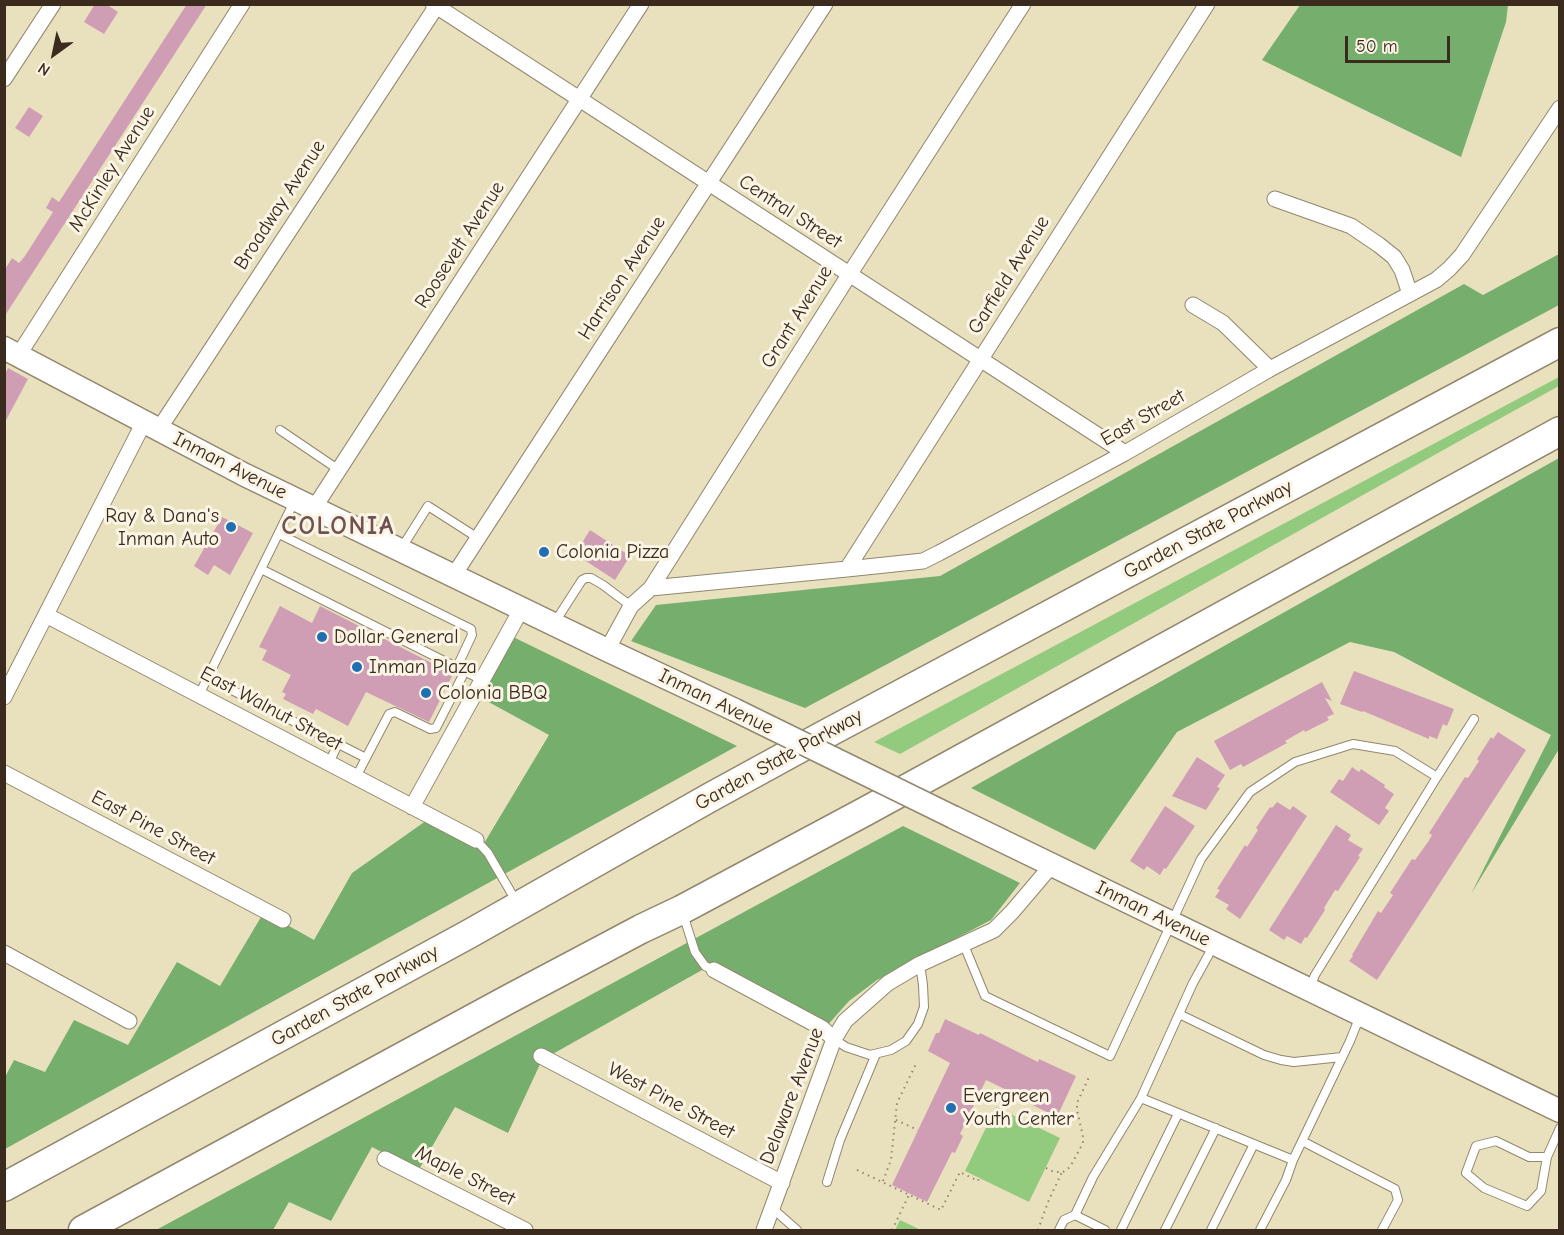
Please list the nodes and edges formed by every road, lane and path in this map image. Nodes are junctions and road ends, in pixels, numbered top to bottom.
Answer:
1 (53, 4) edge
2 (242, 4) edge
3 (641, 4) edge
4 (825, 4) edge
5 (1023, 4) edge
6 (1207, 4) edge
7 (436, 5) edge
8 (4, 79) edge
9 (579, 100) junction
10 (1560, 108) edge
11 (708, 184) junction
12 (1275, 199) dead end
13 (849, 275) junction
14 (1410, 294) junction
15 (1193, 304) dead end
16 (1560, 342) edge
17 (11, 352) edge
18 (981, 360) junction
19 (1270, 369) junction
20 (151, 426) junction
21 (280, 430) dead end
22 (1560, 431) edge
23 (1125, 453) junction
24 (339, 470) junction
25 (305, 503) junction
26 (279, 534) junction
27 (478, 538) junction
28 (400, 550) junction
29 (261, 568) junction
30 (848, 569) junction
31 (454, 575) junction
32 (651, 588) junction
33 (632, 606) junction
34 (522, 608) junction
35 (46, 615) junction
36 (554, 623) junction
37 (607, 650) junction
38 (457, 667) junction
39 (465, 671) junction
40 (208, 678) junction
41 (482, 680) junction
42 (199, 695) junction
43 (4, 697) edge
44 (1474, 719) dead end
45 (339, 744) junction
46 (366, 758) junction
47 (329, 763) junction
48 (4, 773) edge
49 (356, 777) junction
50 (1437, 777) junction
51 (412, 807) junction
52 (476, 840) joint
53 (1052, 865) junction
54 (519, 906) junction
55 (681, 910) junction
56 (283, 920) dead end
57 (1172, 924) junction
58 (1214, 944) junction
59 (964, 945) junction
60 (4, 953) edge
61 (920, 964) junction
62 (714, 970) joint
63 (1309, 990) junction
64 (1179, 1014) junction
65 (1361, 1015) junction
66 (129, 1021) dead end
67 (834, 1039) junction
68 (876, 1054) junction
69 (541, 1056) dead end
70 (1342, 1057) junction
71 (916, 1064) dead end
72 (1090, 1075) dead end
73 (1141, 1098) junction
74 (1560, 1111) edge
75 (1178, 1114) junction
76 (895, 1119) junction
77 (1216, 1128) junction
78 (1560, 1128) edge
79 (918, 1130) dead end
80 (1302, 1141) junction
81 (1254, 1144) junction
82 (1547, 1157) junction
83 (385, 1159) dead end
84 (1293, 1160) junction
85 (1046, 1168) dead end
86 (857, 1170) dead end
87 (1063, 1172) junction
88 (979, 1178) dead end
89 (827, 1182) dead end
90 (883, 1182) junction
91 (782, 1183) junction
92 (4, 1187) edge
93 (909, 1195) junction
94 (772, 1208) junction
95 (1075, 1215) junction
96 (83, 1230) edge
97 (525, 1230) edge
98 (764, 1230) edge
99 (797, 1230) edge
100 (892, 1230) edge
101 (1038, 1230) edge
102 (1059, 1230) edge
103 (1105, 1230) edge
104 (1120, 1230) edge
105 (1165, 1230) edge
106 (1211, 1230) edge
107 (1260, 1230) edge
108 (1382, 1230) edge

1 - 8 street
2 - 17 street, McKinley Avenue
3 - 9 street, Roosevelt Avenue
4 - 11 street, Harrison Avenue
5 - 13 street, Grant Avenue
6 - 18 street, Garfield Avenue
7 - 9 street, Central Street
7 - 20 street, Broadway Avenue
9 - 11 street, Central Street
9 - 24 street, Roosevelt Avenue
10 - 14 street, East Street
11 - 13 street, Central Street
11 - 27 street, Harrison Avenue
12 - 14 street
13 - 18 street, Central Street
13 - 32 street, Grant Avenue
14 - 19 street, East Street
15 - 19 street
16 - 54 highway, Garden State Parkway
17 - 20 main road, Inman Avenue
18 - 23 street, Central Street
18 - 30 street, Garfield Avenue
19 - 23 street, East Street
20 - 25 main road, Inman Avenue
20 - 35 street, Broadway Avenue
21 - 24 lane
22 - 55 highway
23 - 30 street, East Street
24 - 25 street, Roosevelt Avenue
25 - 26 lane
25 - 28 main road, Inman Avenue
26 - 29 lane
26 - 38 lane
27 - 28 lane
27 - 31 street, Harrison Avenue
28 - 31 main road, Inman Avenue
29 - 38 lane
29 - 40 lane
30 - 32 street, East Street
31 - 34 main road, Inman Avenue
32 - 33 street, Grant Avenue
33 - 36 lane
33 - 37 street, Grant Avenue
34 - 36 main road, Inman Avenue
34 - 41 street
35 - 42 street, East Walnut Street
35 - 43 street, Broadway Avenue
36 - 37 main road, Inman Avenue
37 - 53 main road, Inman Avenue, bridge
38 - 39 lane
39 - 41 lane
39 - 46 lane
40 - 42 lane
40 - 45 lane
41 - 51 street
42 - 47 street, East Walnut Street
44 - 50 lane
45 - 46 lane
45 - 47 lane
46 - 49 lane
47 - 49 street, East Walnut Street
48 - 56 street, East Pine Street
49 - 51 street, East Walnut Street
50 - 57 lane
50 - 63 lane
51 - 52 street, East Walnut Street
52 - 54 lane
53 - 57 main road, Inman Avenue
53 - 59 street, Delaware Avenue
54 - 92 highway, Garden State Parkway
55 - 62 lane
55 - 96 highway
57 - 58 main road, Inman Avenue
57 - 59 lane
58 - 63 main road, Inman Avenue
58 - 64 lane
59 - 61 street, Delaware Avenue
60 - 66 street
61 - 67 street, Delaware Avenue
61 - 68 lane
62 - 67 street
63 - 65 main road, Inman Avenue
64 - 70 lane
64 - 73 lane
65 - 70 lane
65 - 74 main road, Inman Avenue
67 - 68 lane
67 - 91 street, Delaware Avenue
68 - 89 lane
69 - 91 street, West Pine Street
70 - 80 lane
71 - 76 path
72 - 87 path
73 - 75 lane
73 - 95 lane
75 - 77 lane
75 - 104 lane
76 - 79 path
76 - 90 path
77 - 81 lane
77 - 105 lane
78 - 82 lane
80 - 84 lane
80 - 108 lane
81 - 84 lane
81 - 106 lane
82 - 82 lane
83 - 97 street, Maple Street
84 - 107 lane
85 - 87 path
86 - 90 path
87 - 101 path
88 - 93 path
90 - 93 path
91 - 94 street, Delaware Avenue
93 - 100 path
94 - 98 street, Delaware Avenue
94 - 99 lane
95 - 102 lane
95 - 103 lane

